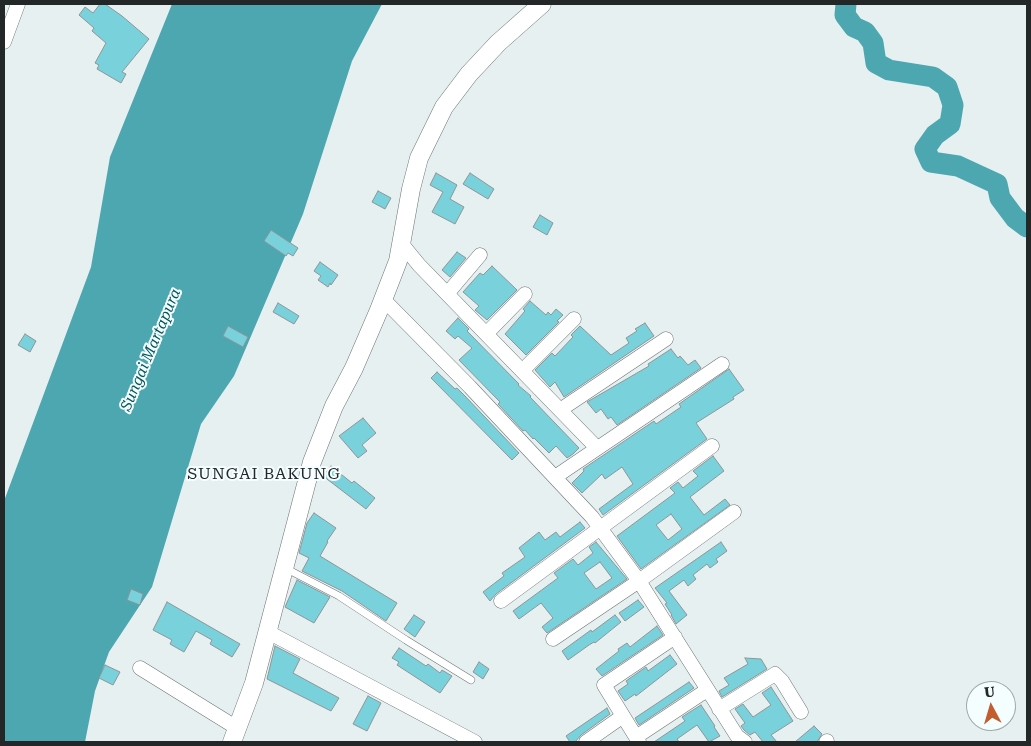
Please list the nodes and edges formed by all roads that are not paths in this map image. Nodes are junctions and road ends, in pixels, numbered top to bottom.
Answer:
1 (18, 4) edge
2 (542, 4) edge
3 (4, 42) edge
4 (401, 243) junction
5 (480, 255) dead end
6 (447, 294) junction
7 (525, 294) dead end
8 (384, 299) junction
9 (574, 318) dead end
10 (486, 334) junction
11 (666, 339) dead end
12 (722, 364) dead end
13 (522, 370) junction
14 (560, 410) junction
15 (712, 446) dead end
16 (597, 448) junction
17 (555, 477) junction
18 (734, 512) dead end
19 (601, 529) junction
20 (284, 567) junction
21 (639, 581) junction
22 (501, 601) dead end
23 (268, 632) junction
24 (675, 637) junction
25 (553, 639) dead end
26 (140, 668) dead end
27 (471, 680) dead end
28 (707, 690) junction
29 (719, 709) junction
30 (801, 712) dead end
31 (623, 716) junction
32 (236, 738) edge
33 (637, 740) edge
34 (743, 741) edge
35 (475, 742) edge
36 (586, 742) edge

1 - 3 street
2 - 4 street
4 - 6 street
4 - 8 street
5 - 6 street
6 - 10 street
7 - 10 street
8 - 17 street
8 - 20 street
9 - 13 street
10 - 13 street
11 - 14 street
12 - 16 street
13 - 14 street
14 - 16 street
15 - 19 street
16 - 17 street
17 - 19 street
18 - 21 street
19 - 21 street
19 - 22 street
20 - 23 street
20 - 27 lane
21 - 24 street
21 - 25 street
23 - 32 street
23 - 35 street
24 - 28 street
24 - 31 street
26 - 32 street
28 - 29 street
28 - 33 street
29 - 30 street
29 - 34 street
31 - 33 street
31 - 36 street

